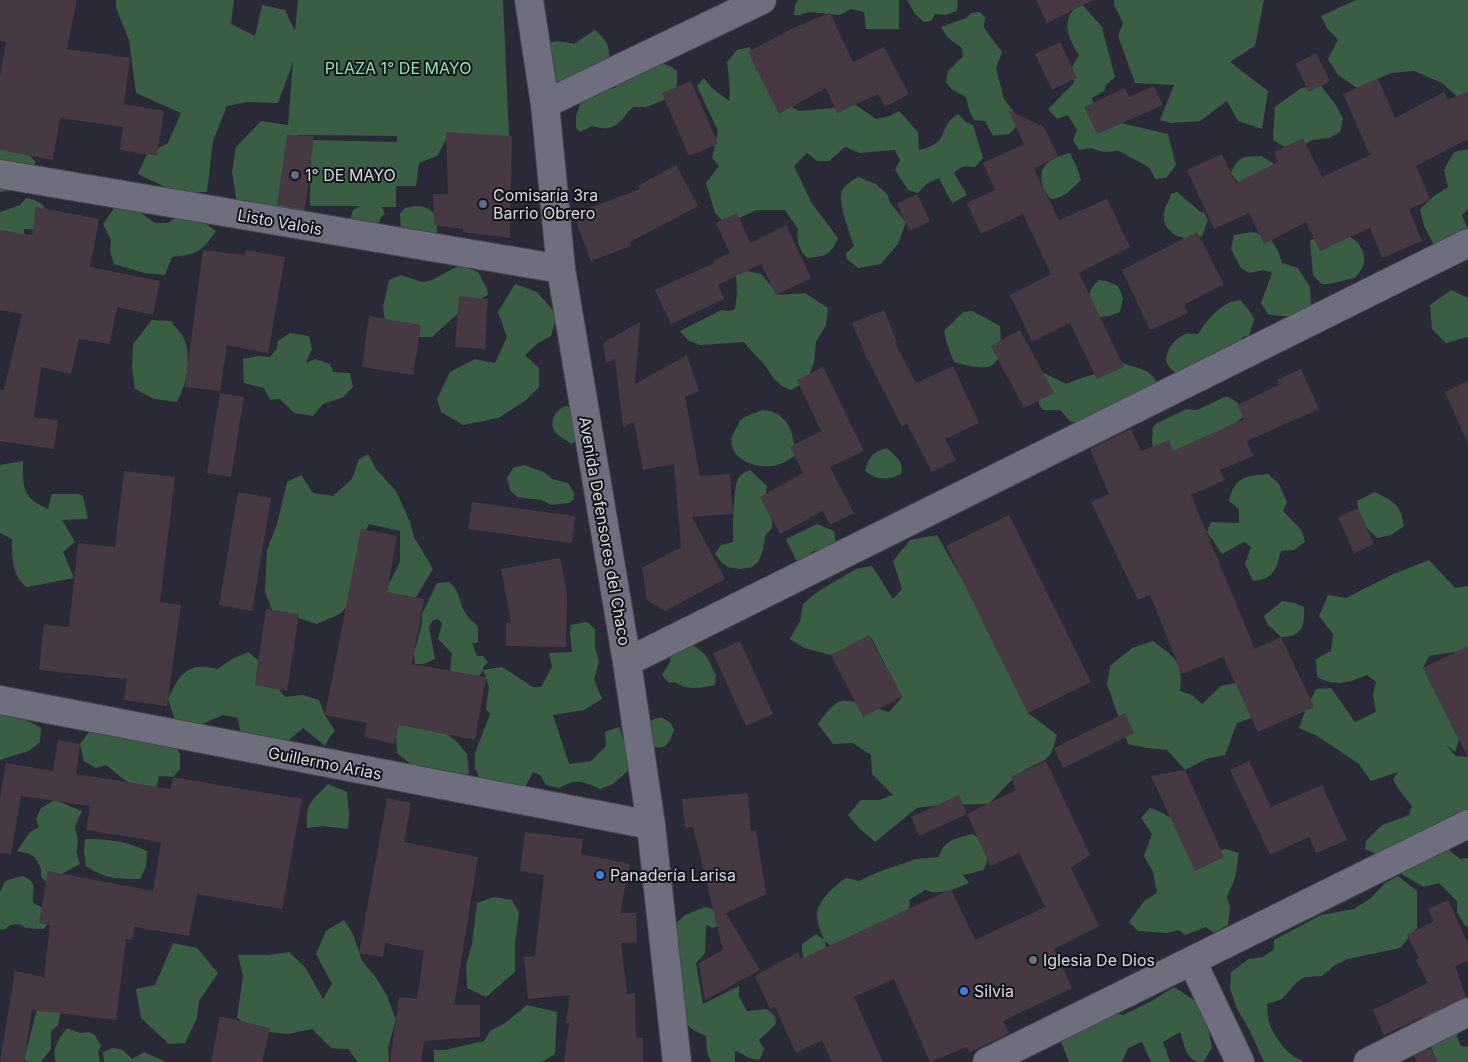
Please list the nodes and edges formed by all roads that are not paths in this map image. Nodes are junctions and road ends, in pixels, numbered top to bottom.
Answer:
1 (528, 0) edge
2 (762, 0) edge
3 (545, 104) junction
4 (0, 174) edge
5 (1468, 243) edge
6 (561, 269) junction
7 (627, 662) junction
8 (0, 700) edge
9 (1468, 824) edge
10 (651, 825) junction
11 (1192, 961) junction
12 (1468, 1012) edge
13 (677, 1062) edge
14 (987, 1062) edge
15 (1240, 1062) edge
16 (1368, 1062) edge

1 - 3 street, Avenida Defensores del Chaco
2 - 3 street
3 - 6 street, Avenida Defensores del Chaco
4 - 6 street, Listo Valois
5 - 7 street
6 - 7 street, Avenida Defensores del Chaco
7 - 10 street, Avenida Defensores del Chaco
8 - 10 street, Guillermo Arias
9 - 11 street
10 - 13 street, Avenida Defensores del Chaco
11 - 14 street
11 - 15 street
12 - 16 street

